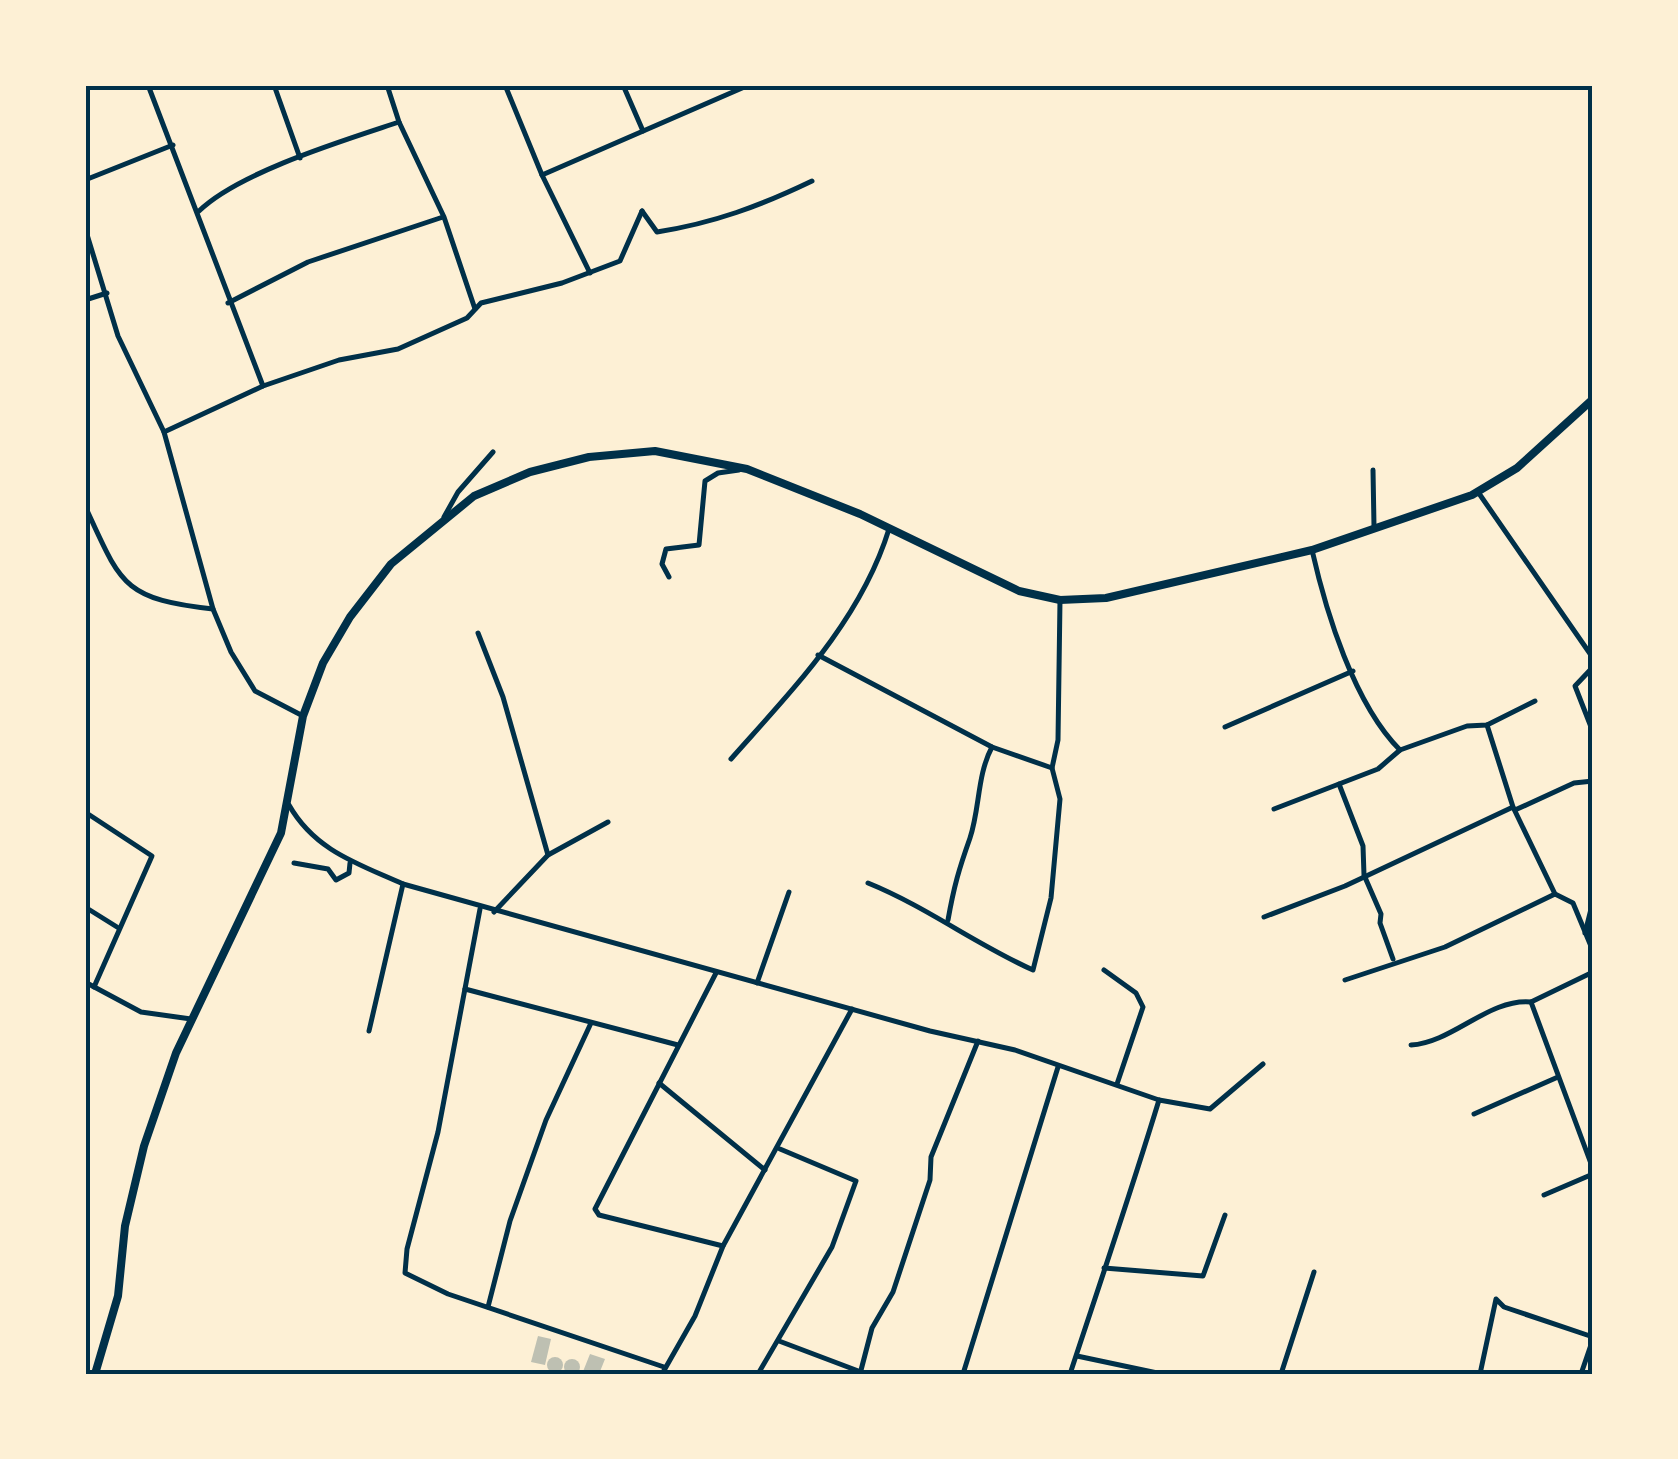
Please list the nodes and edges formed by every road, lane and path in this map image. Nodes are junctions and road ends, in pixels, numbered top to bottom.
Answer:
1 (148, 85) edge
2 (274, 85) edge
3 (388, 85) edge
4 (504, 85) edge
5 (623, 85) edge
6 (749, 85) edge
7 (399, 122) junction
8 (643, 131) junction
9 (173, 144) junction
10 (300, 158) junction
11 (542, 176) junction
12 (85, 180) edge
13 (812, 181) dead end
14 (199, 211) junction
15 (444, 217) junction
16 (85, 228) edge
17 (590, 273) junction
18 (107, 294) junction
19 (85, 300) edge
20 (228, 303) junction
21 (476, 309) junction
22 (263, 386) junction
23 (1593, 399) edge
24 (164, 432) junction
25 (493, 452) dead end
26 (747, 469) junction
27 (1373, 470) dead end
28 (1478, 492) junction
29 (85, 506) edge
30 (443, 519) junction
31 (1374, 526) junction
32 (888, 529) junction
33 (1312, 550) junction
34 (669, 577) dead end
35 (1060, 600) junction
36 (212, 609) junction
37 (478, 633) dead end
38 (818, 655) junction
39 (1593, 658) edge
40 (1593, 667) edge
41 (1353, 671) junction
42 (1534, 701) dead end
43 (303, 716) junction
44 (1487, 725) junction
45 (1226, 727) dead end
46 (1593, 732) edge
47 (992, 747) junction
48 (1400, 750) junction
49 (731, 759) dead end
50 (1052, 768) junction
51 (1593, 781) edge
52 (1339, 784) junction
53 (290, 805) junction
54 (1514, 808) junction
55 (1274, 809) dead end
56 (85, 812) edge
57 (608, 822) dead end
58 (548, 855) junction
59 (350, 863) junction
60 (294, 864) dead end
61 (1364, 875) junction
62 (868, 883) dead end
63 (403, 884) junction
64 (789, 892) dead end
65 (1555, 894) junction
66 (1564, 896) junction
67 (1593, 901) edge
68 (85, 907) edge
69 (480, 909) junction
70 (494, 912) junction
71 (1264, 917) dead end
72 (948, 920) junction
73 (117, 927) junction
74 (1593, 927) edge
75 (1585, 933) junction
76 (1593, 953) edge
77 (1393, 959) dead end
78 (1104, 970) dead end
79 (1593, 972) edge
80 (716, 973) junction
81 (1345, 980) dead end
82 (85, 982) edge
83 (757, 982) junction
84 (94, 987) junction
85 (465, 989) junction
86 (1531, 1002) junction
87 (852, 1009) junction
88 (192, 1019) junction
89 (592, 1023) junction
90 (369, 1032) dead end
91 (978, 1042) junction
92 (1411, 1045) dead end
93 (678, 1046) junction
94 (1263, 1064) dead end
95 (1058, 1067) junction
96 (1558, 1077) junction
97 (659, 1083) junction
98 (1117, 1084) junction
99 (1159, 1100) junction
100 (1474, 1114) dead end
101 (780, 1149) junction
102 (765, 1170) junction
103 (1593, 1172) edge
104 (1544, 1195) dead end
105 (1226, 1215) dead end
106 (724, 1246) junction
107 (1104, 1268) junction
108 (1314, 1272) dead end
109 (488, 1307) junction
110 (1593, 1338) edge
111 (779, 1341) junction
112 (1077, 1356) junction
113 (663, 1370) edge
114 (860, 1373) edge
115 (95, 1374) edge
116 (758, 1374) edge
117 (962, 1374) edge
118 (1070, 1374) edge
119 (1162, 1374) edge
120 (1281, 1374) edge
121 (1480, 1374) edge
122 (1581, 1374) edge

1 - 9 street
2 - 10 street
3 - 7 street
4 - 11 street
5 - 8 street
6 - 8 street
7 - 10 street
7 - 15 street
8 - 11 street
9 - 12 street
9 - 14 street
10 - 14 street
11 - 17 street
13 - 17 street
14 - 20 street
15 - 20 street
15 - 21 street
16 - 18 street
17 - 21 street
18 - 19 street
18 - 24 street
20 - 22 street
21 - 22 street
22 - 24 street
23 - 28 main road
24 - 36 street
25 - 30 street
26 - 30 main road
26 - 32 main road
26 - 34 street
27 - 31 street
28 - 31 main road
28 - 39 street
29 - 36 street
30 - 43 main road
31 - 33 main road
32 - 35 main road
32 - 38 street
33 - 35 main road
33 - 41 street
35 - 50 street
36 - 43 street
37 - 58 street
38 - 47 street
38 - 49 street
40 - 46 street
41 - 45 street
41 - 48 street
42 - 44 street
43 - 53 main road
44 - 48 street
44 - 54 street
47 - 50 street
47 - 72 street
48 - 52 street
50 - 72 street
51 - 54 street
52 - 55 street
52 - 61 street
53 - 59 street
53 - 88 main road
54 - 61 street
54 - 65 street
56 - 73 street
57 - 58 street
58 - 70 street
59 - 60 street
59 - 63 street
61 - 71 street
61 - 77 street
62 - 72 street
63 - 69 street
63 - 90 street
64 - 83 street
65 - 66 street
65 - 81 street
66 - 75 street
66 - 76 street
67 - 75 street
68 - 73 street
69 - 70 street
69 - 85 street
70 - 80 street
73 - 84 street
74 - 75 street
75 - 76 street
78 - 98 street
79 - 86 street
80 - 83 street
80 - 93 street
82 - 84 street
83 - 87 street
84 - 88 street
85 - 89 street
85 - 109 street
86 - 92 street
86 - 96 street
87 - 91 street
87 - 101 street
88 - 115 main road
89 - 93 street
89 - 109 street
91 - 95 street
91 - 114 street
93 - 97 street
94 - 99 street
95 - 98 street
95 - 117 street
96 - 100 street
96 - 103 street
97 - 102 street
97 - 106 street
98 - 99 street
99 - 107 street
101 - 102 street
101 - 111 street
102 - 106 street
103 - 104 street
105 - 107 street
106 - 113 street
107 - 112 street
108 - 120 street
109 - 113 street
110 - 121 street
110 - 122 street
111 - 114 street
111 - 116 street
112 - 118 street
112 - 119 street

